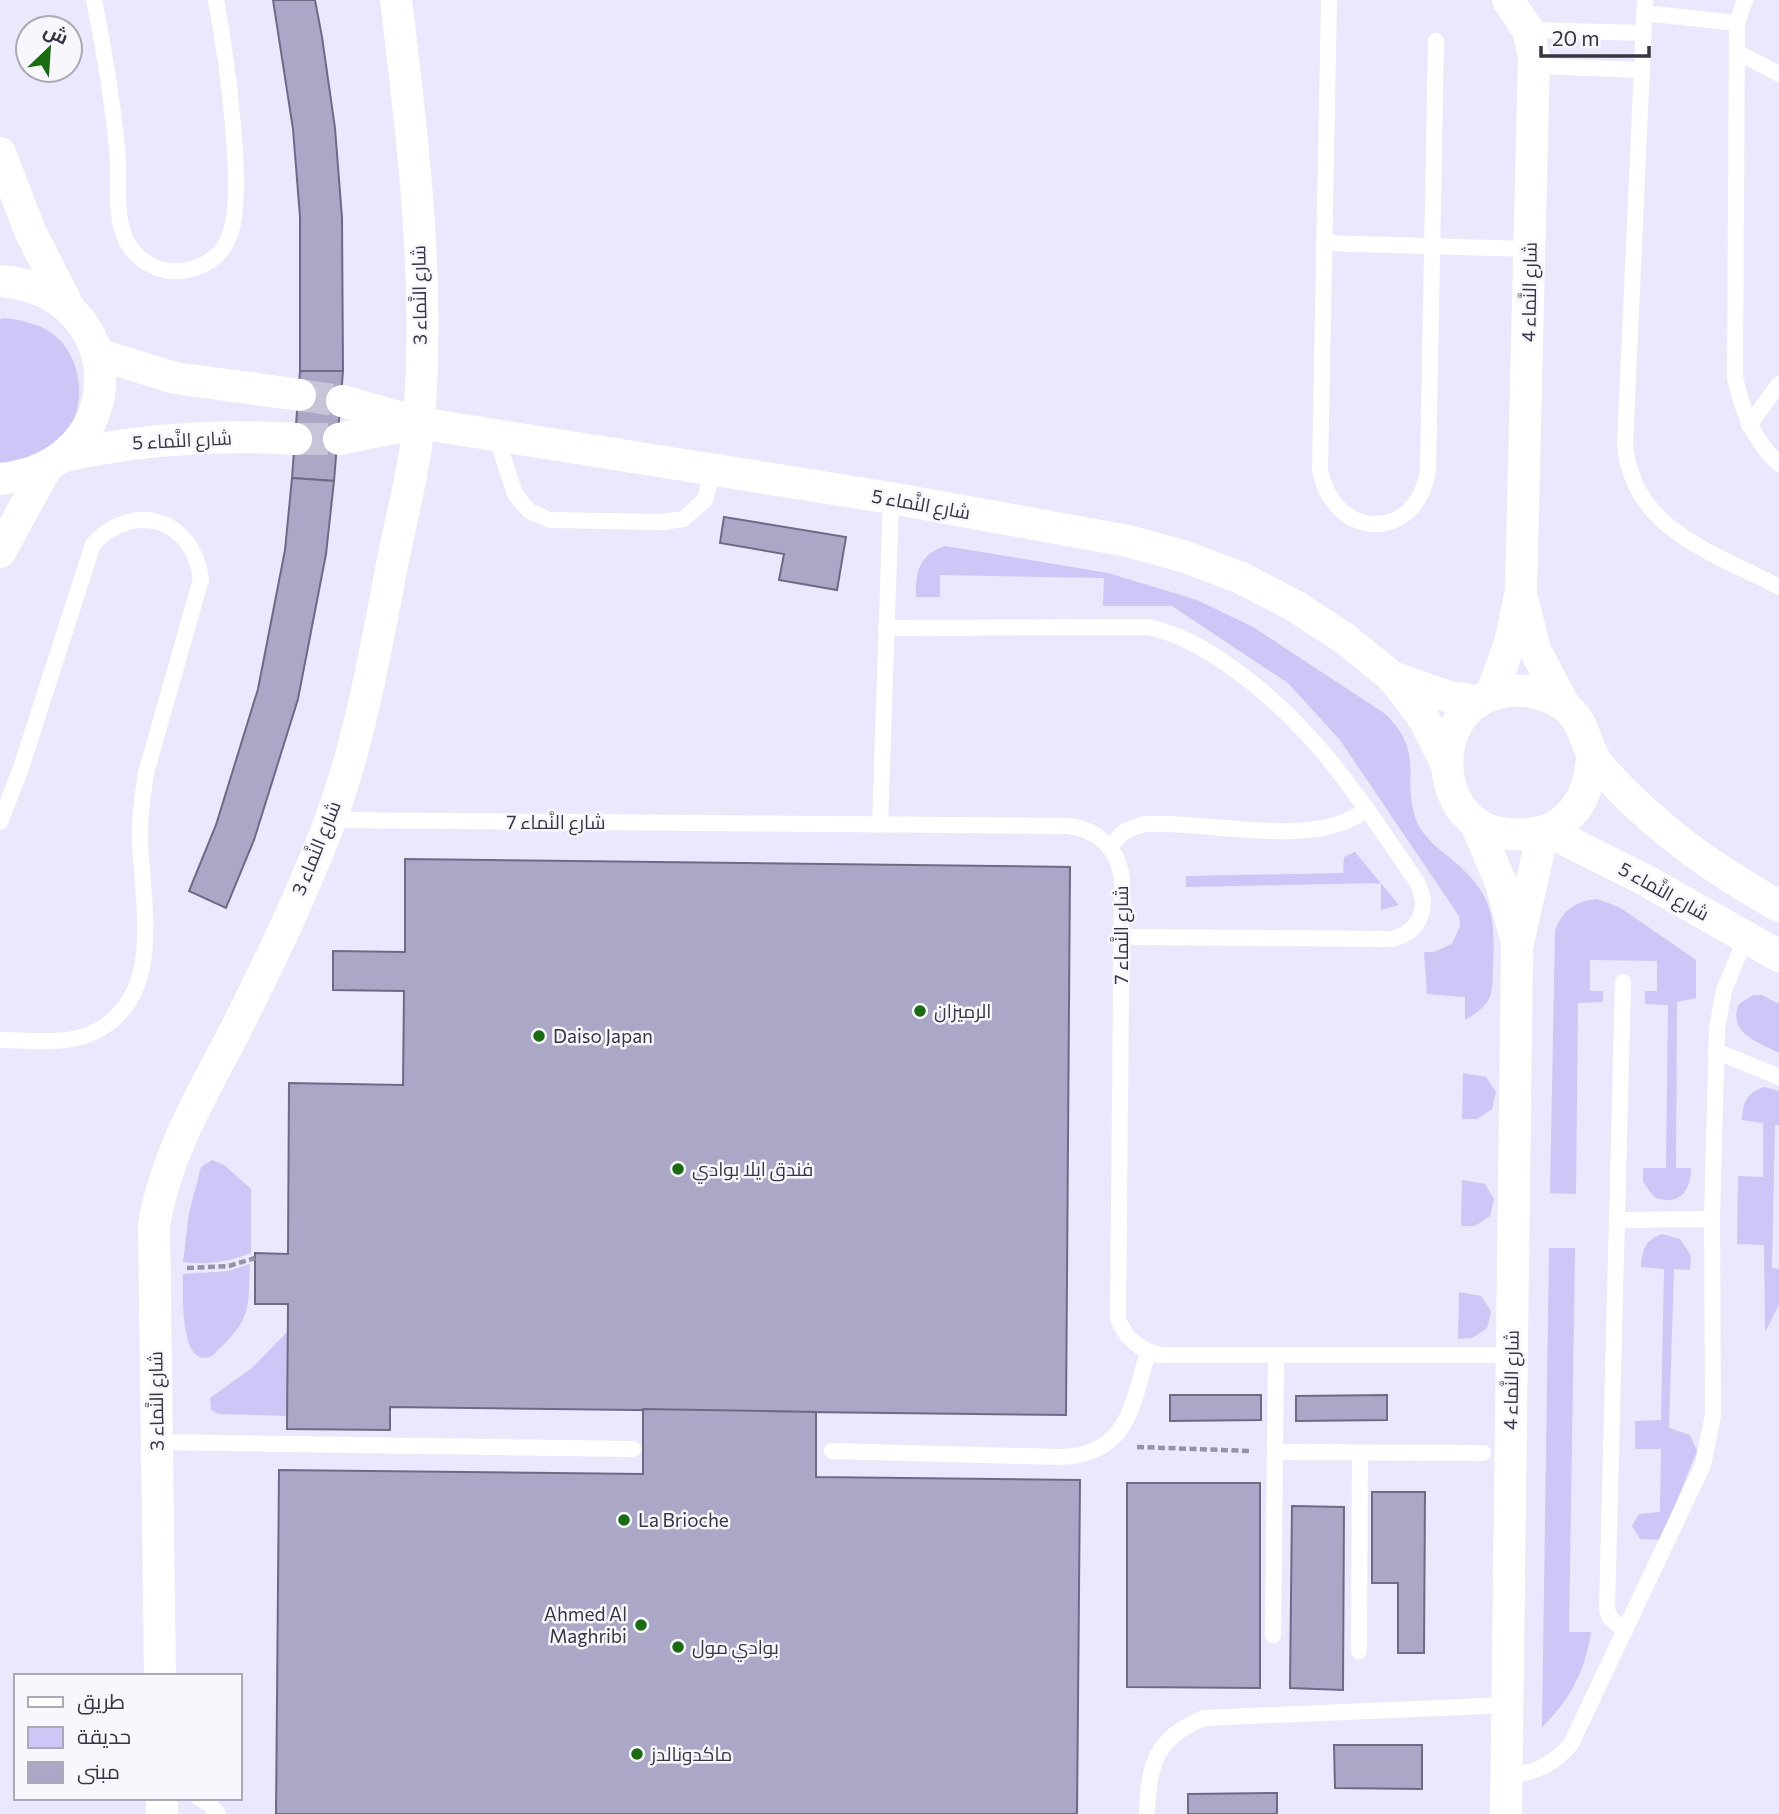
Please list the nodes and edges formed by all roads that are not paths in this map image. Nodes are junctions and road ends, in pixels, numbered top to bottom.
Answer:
1 (94, 0) edge
2 (216, 0) edge
3 (396, 0) edge
4 (1329, 0) edge
5 (1508, 0) edge
6 (1745, 0) edge
7 (1645, 6) edge
8 (1737, 23) junction
9 (1528, 30) junction
10 (1643, 33) junction
11 (1436, 41) dead end
12 (1737, 52) junction
13 (1534, 66) junction
14 (1642, 71) junction
15 (1779, 74) edge
16 (0, 153) edge
17 (1324, 243) junction
18 (1432, 246) junction
19 (1530, 249) junction
20 (0, 281) edge
21 (69, 308) junction
22 (97, 354) junction
23 (1779, 384) edge
24 (300, 395) tunnel mouth
25 (342, 401) tunnel mouth
26 (419, 423) junction
27 (1749, 425) junction
28 (495, 433) junction
29 (296, 439) tunnel mouth
30 (339, 439) tunnel mouth
31 (57, 462) junction
32 (1779, 464) edge
33 (713, 469) junction
34 (0, 479) edge
35 (891, 498) junction
36 (0, 552) edge
37 (1779, 587) edge
38 (1521, 590) junction
39 (886, 628) junction
40 (1391, 676) junction
41 (1485, 698) junction
42 (1564, 705) junction
43 (1592, 758) junction
44 (1446, 761) junction
45 (1367, 809) junction
46 (330, 820) junction
47 (0, 822) edge
48 (1475, 822) junction
49 (880, 825) junction
50 (1545, 832) junction
51 (1110, 846) junction
52 (1779, 906) edge
53 (1122, 937) junction
54 (1746, 937) junction
55 (1517, 947) junction
56 (1779, 956) edge
57 (1623, 982) dead end
58 (0, 1040) edge
59 (1716, 1051) junction
60 (1779, 1077) edge
61 (1712, 1219) junction
62 (1617, 1220) junction
63 (1148, 1352) junction
64 (1276, 1355) junction
65 (1511, 1355) junction
66 (157, 1442) junction
67 (633, 1449) dead end
68 (832, 1451) dead end
69 (1275, 1452) junction
70 (1360, 1453) junction
71 (1483, 1453) dead end
72 (1625, 1631) junction
73 (1273, 1635) dead end
74 (1359, 1651) dead end
75 (160, 1674) edge
76 (1507, 1706) junction
77 (1506, 1776) junction
78 (203, 1800) edge
79 (218, 1814) edge
80 (1147, 1814) edge
81 (1506, 1814) edge

1 - 2 lane
3 - 26 street, شارع النَّماء 3
4 - 17 lane
5 - 9 street, شارع النَّماء 4
6 - 8 lane
7 - 8 lane
7 - 10 lane
8 - 12 lane
9 - 10 lane
9 - 13 street, شارع النَّماء 4
10 - 14 lane
11 - 18 lane
12 - 15 lane
12 - 27 lane
13 - 14 lane
13 - 19 street, شارع النَّماء 4
14 - 37 lane
16 - 21 street
17 - 18 lane
17 - 18 lane
18 - 19 lane
19 - 38 street, شارع النَّماء 4
20 - 21 street
21 - 22 street
22 - 24 street
22 - 31 street
23 - 27 lane
25 - 26 street, شارع النَّماء 5
26 - 28 street, شارع النَّماء 5
26 - 30 street, شارع النَّماء 5
26 - 46 street, شارع النَّماء 3
27 - 32 lane
28 - 33 street, شارع النَّماء 5
28 - 33 lane
29 - 31 street, شارع النَّماء 5
31 - 34 street, شارع النَّماء 5
31 - 36 street
33 - 35 street, شارع النَّماء 5
35 - 39 lane
35 - 40 street, شارع النَّماء 5
38 - 41 street, شارع النَّماء 4
38 - 42 street, شارع النَّماء 4
39 - 45 lane
39 - 49 lane
40 - 41 street, شارع النَّماء 5
40 - 44 street, شارع النَّماء 5
41 - 42 street
41 - 44 street
42 - 43 street
43 - 50 street
43 - 52 street
44 - 48 street
45 - 51 lane
45 - 53 lane
46 - 49 lane, شارع النَّماء 7
46 - 66 street, شارع النَّماء 3
47 - 58 lane
48 - 50 street
48 - 55 street, شارع النَّماء 4
49 - 51 lane, شارع النَّماء 7
50 - 54 street, شارع النَّماء 5
50 - 55 street, شارع النَّماء 4
51 - 53 lane, شارع النَّماء 7
53 - 63 lane, شارع النَّماء 7
54 - 56 street, شارع النَّماء 5
54 - 59 lane
55 - 65 street, شارع النَّماء 4
57 - 62 lane
59 - 60 lane
59 - 61 lane
61 - 62 lane
61 - 72 lane
62 - 72 lane
63 - 64 lane
63 - 68 lane
64 - 65 lane
64 - 69 lane
65 - 76 street, شارع النَّماء 4
66 - 67 lane
66 - 75 street, شارع النَّماء 3
69 - 70 lane
69 - 73 lane
70 - 71 lane
70 - 74 lane
72 - 77 lane
76 - 77 street, شارع النَّماء 4
76 - 80 lane
77 - 81 street, شارع النَّماء 4
78 - 79 lane

